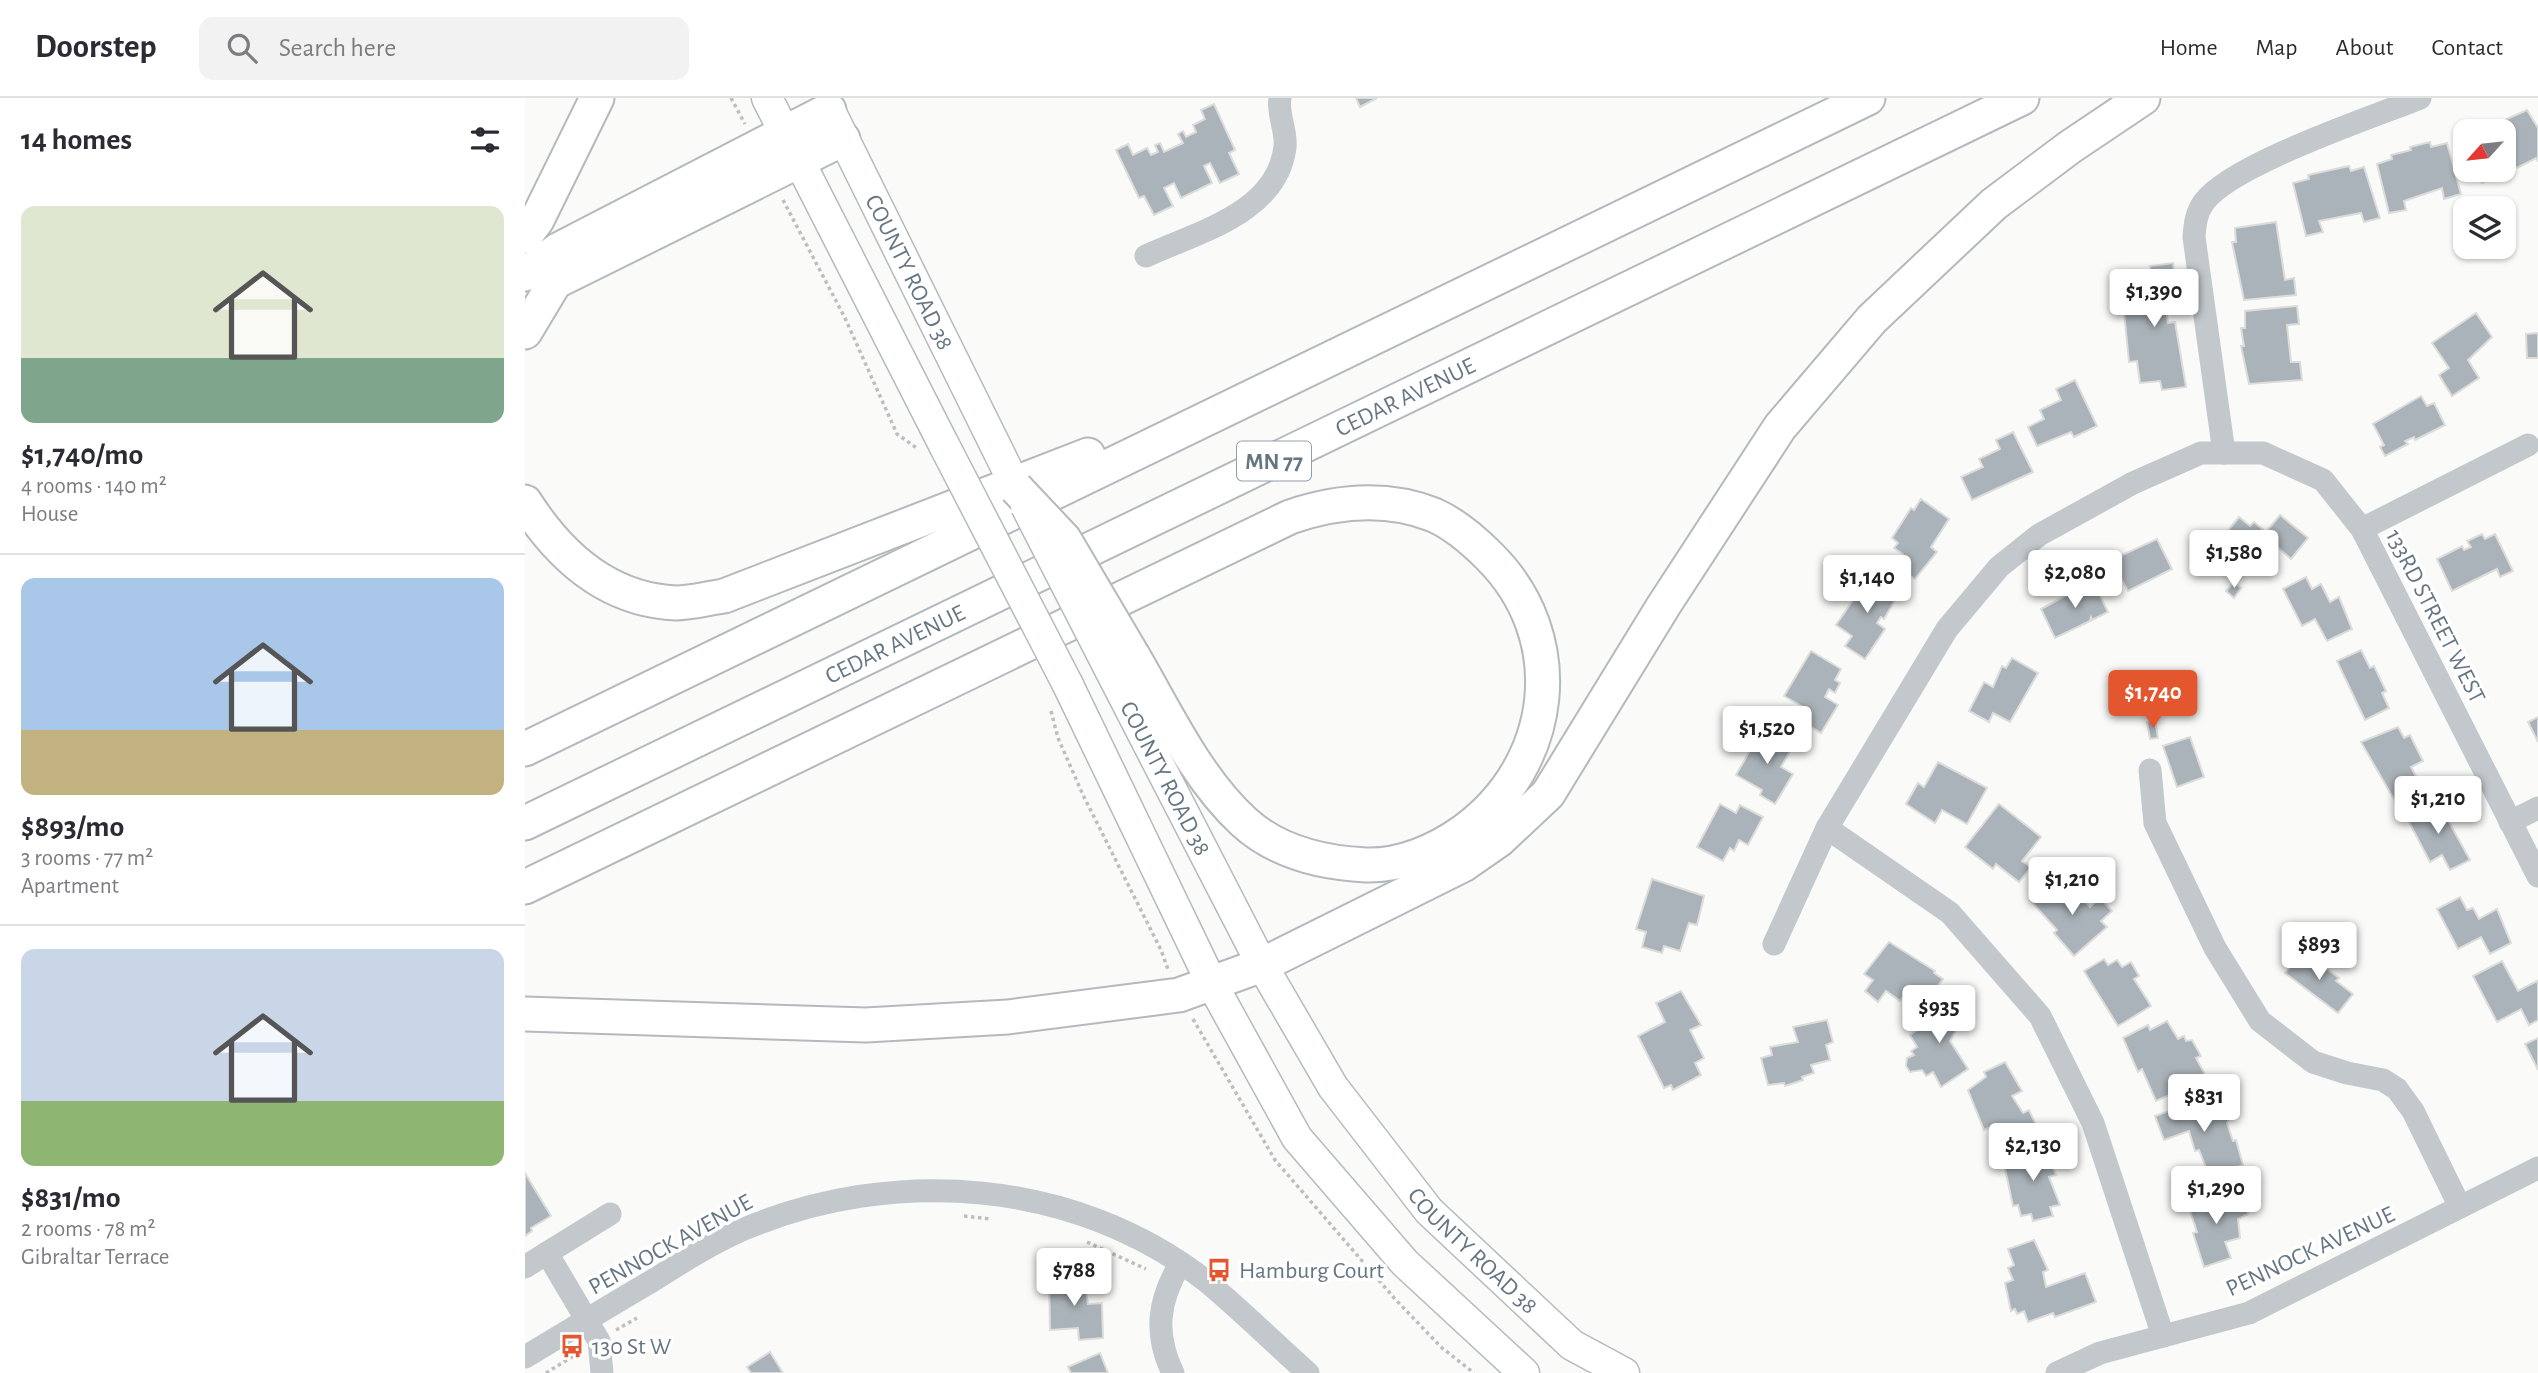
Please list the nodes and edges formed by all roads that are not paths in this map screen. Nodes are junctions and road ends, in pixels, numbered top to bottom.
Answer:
1 (597, 98) edge
2 (767, 98) edge
3 (1868, 98) edge
4 (2022, 98) edge
5 (2143, 98) edge
6 (2420, 98) edge
7 (1279, 101) edge
8 (832, 116) edge
9 (778, 154) junction
10 (525, 236) edge
11 (1146, 256) dead end
12 (525, 274) edge
13 (525, 332) edge
14 (1312, 368) junction
15 (2528, 444) dead end
16 (2224, 453) junction
17 (1016, 488) joint
18 (525, 502) edge
19 (2362, 529) junction
20 (1121, 662) junction
21 (525, 749) edge
22 (2150, 770) dead end
23 (2538, 808) edge
24 (2511, 822) junction
25 (525, 823) edge
26 (1827, 828) junction
27 (2538, 876) edge
28 (525, 887) edge
29 (1774, 944) dead end
30 (1262, 965) junction
31 (1212, 984) junction
32 (525, 1014) edge
33 (2538, 1168) edge
34 (2460, 1207) junction
35 (610, 1214) dead end
36 (547, 1253) junction
37 (525, 1267) edge
38 (1174, 1273) junction
39 (587, 1320) junction
40 (2163, 1336) junction
41 (525, 1357) edge
42 (602, 1373) edge
43 (1173, 1373) edge
44 (1308, 1373) edge
45 (1524, 1373) edge
46 (1624, 1373) edge
47 (2057, 1373) edge

1 - 10 highway
2 - 9 main road, COUNTY ROAD 38
3 - 14 highway, MN 77
4 - 25 highway, CEDAR AVENUE / MN 77
5 - 30 highway
6 - 16 street
7 - 11 street
8 - 9 highway
8 - 17 main road, COUNTY ROAD 38
9 - 12 highway
9 - 13 highway
9 - 31 main road, COUNTY ROAD 38, bridge
14 - 18 highway
14 - 21 highway, MN 77
15 - 19 street
16 - 19 street, 133RD STREET WEST
16 - 26 street, 133RD STREET WEST
17 - 20 highway, bridge
19 - 24 street, 133RD STREET WEST
20 - 28 highway
20 - 30 main road, COUNTY ROAD 38
22 - 34 street
23 - 24 street
24 - 27 street, 133RD STREET WEST
26 - 29 street, 133RD STREET WEST
26 - 40 street
30 - 31 highway
30 - 46 main road, COUNTY ROAD 38
31 - 32 highway
31 - 45 main road, COUNTY ROAD 38
33 - 34 street, PENNOCK AVENUE
34 - 40 street, PENNOCK AVENUE
35 - 36 street
36 - 37 street
36 - 39 street
38 - 39 street, PENNOCK AVENUE
38 - 43 street
38 - 44 street, PENNOCK AVENUE
39 - 41 street, PENNOCK AVENUE
39 - 42 street, PENNOCK AVENUE
40 - 47 street, PENNOCK AVENUE

